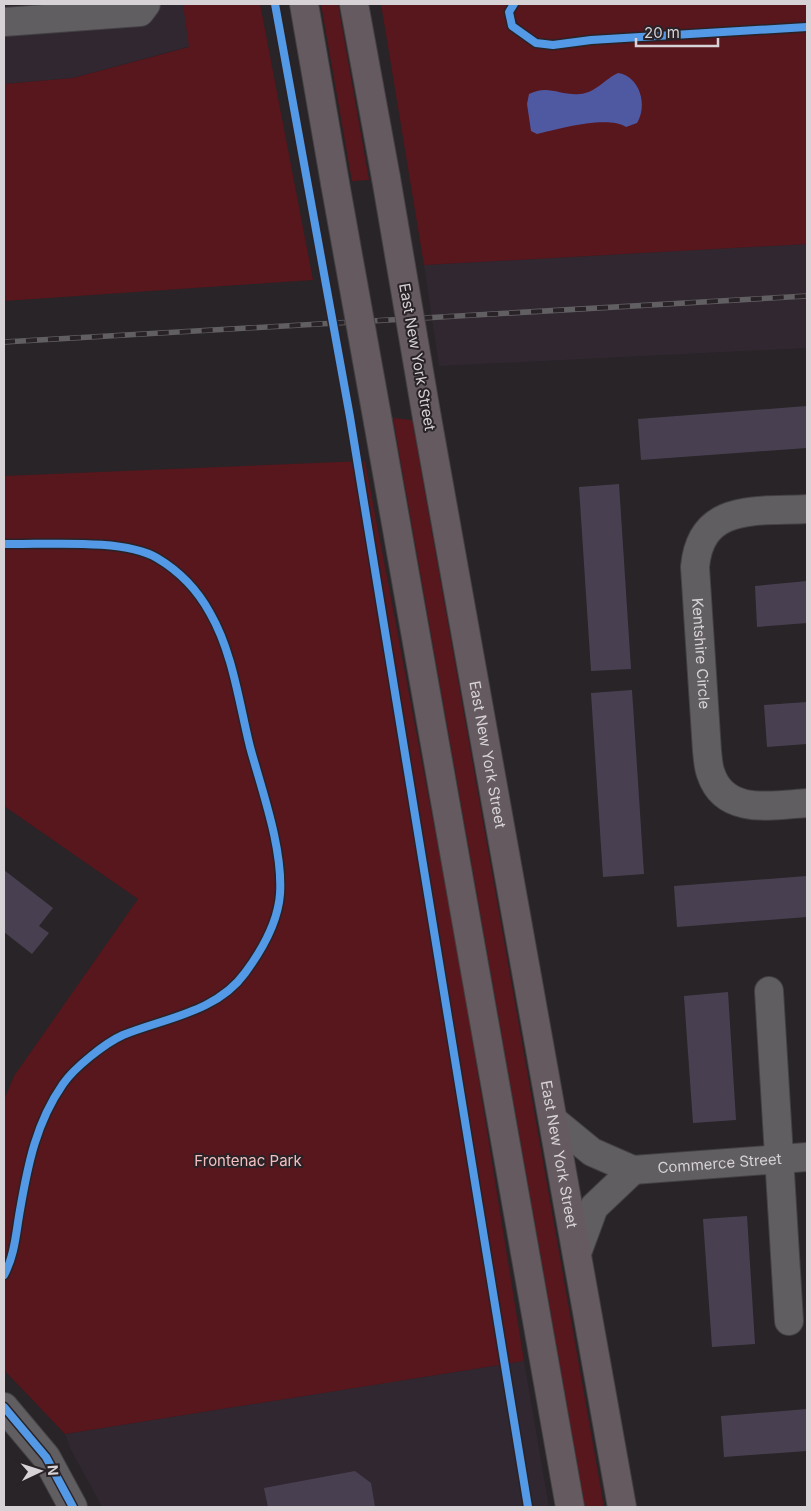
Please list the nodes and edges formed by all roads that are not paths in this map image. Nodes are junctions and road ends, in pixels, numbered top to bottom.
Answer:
1 (146, 4) edge
2 (304, 4) edge
3 (354, 4) edge
4 (4, 22) edge
5 (807, 509) edge
6 (807, 803) edge
7 (769, 991) dead end
8 (553, 1120) junction
9 (807, 1156) edge
10 (780, 1159) junction
11 (633, 1170) junction
12 (577, 1253) junction
13 (790, 1321) dead end
14 (4, 1407) edge
15 (73, 1507) edge
16 (570, 1507) edge
17 (622, 1507) edge

1 - 4 street
2 - 16 main road, bridge
3 - 8 main road, East New York Street, bridge
5 - 6 street, Kentshire Circle
7 - 10 street
8 - 11 street, Commerce Street
8 - 12 main road, East New York Street
9 - 10 street, Commerce Street
10 - 11 street, Commerce Street
10 - 13 street
11 - 12 street
12 - 17 main road, East New York Street
14 - 15 street

